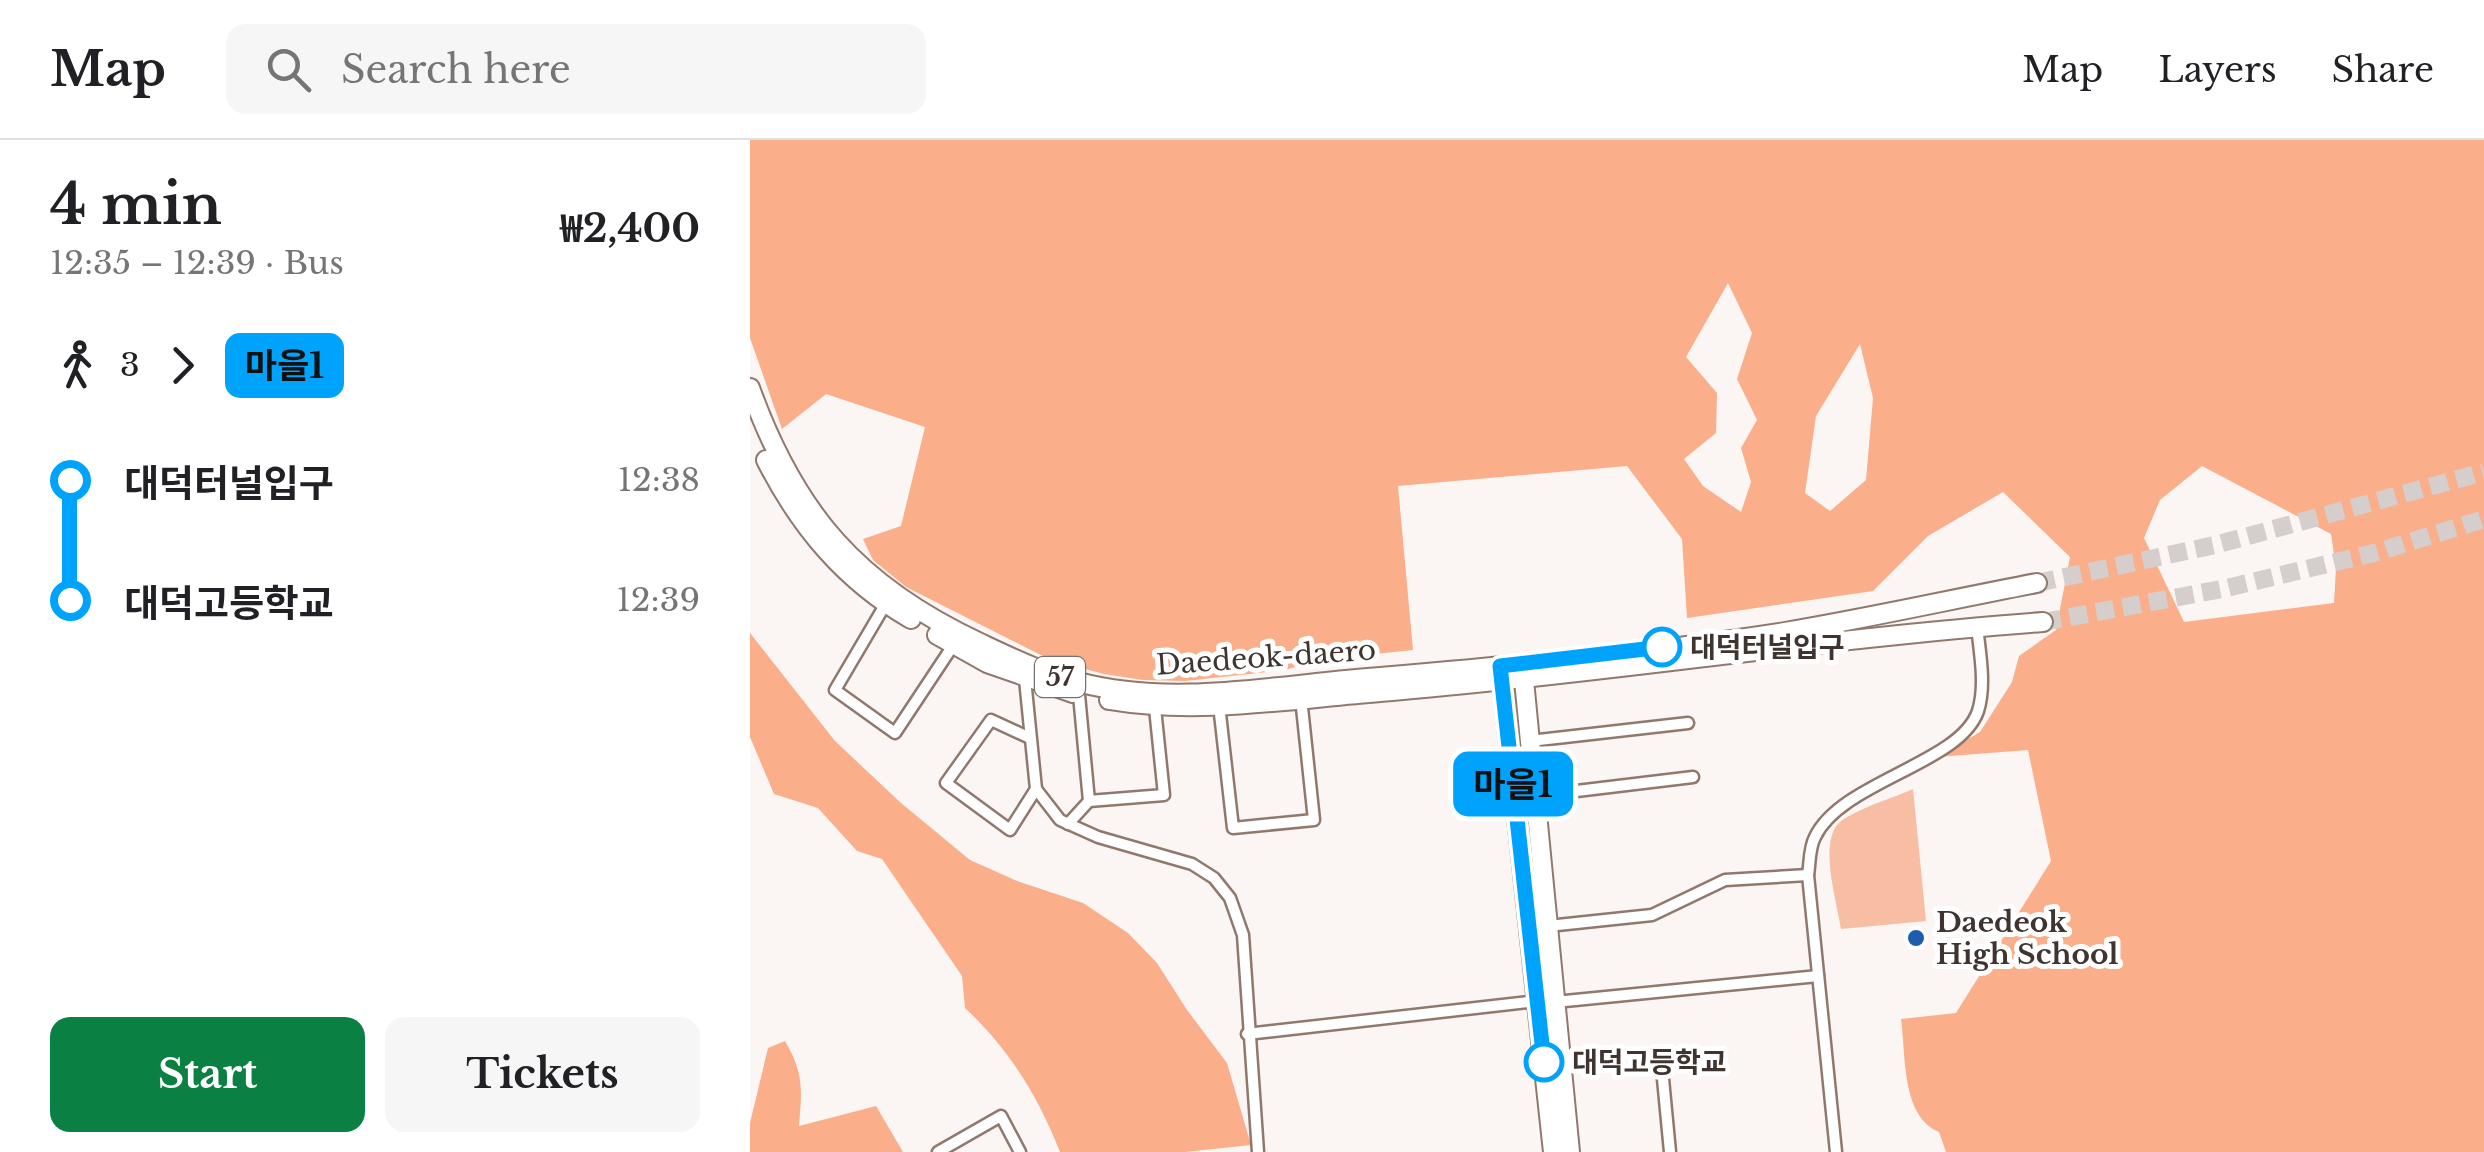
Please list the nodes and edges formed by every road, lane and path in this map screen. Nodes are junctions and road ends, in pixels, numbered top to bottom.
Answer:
1 (750, 388) edge
2 (750, 422) edge
3 (2038, 583) tunnel mouth
4 (885, 604) junction
5 (2043, 622) tunnel mouth
6 (1977, 626) junction
7 (954, 644) junction
8 (1524, 672) junction
9 (1502, 674) junction
10 (1025, 679) junction
11 (1079, 695) junction
12 (1301, 698) junction
13 (1220, 705) junction
14 (1154, 708) junction
15 (1688, 723) dead end
16 (1030, 738) junction
17 (1530, 741) junction
18 (1693, 777) dead end
19 (1036, 788) junction
20 (1536, 796) junction
21 (1089, 801) junction
22 (1068, 824) junction
23 (1808, 875) junction
24 (1548, 926) junction
25 (1818, 976) junction
26 (1546, 1001) junction
27 (1247, 1034) junction
28 (1661, 1058) dead end
29 (938, 1152) edge
30 (1020, 1152) edge
31 (1258, 1152) edge
32 (1553, 1152) edge
33 (1570, 1152) edge
34 (1670, 1152) edge
35 (1836, 1152) edge

1 - 9 main road, Daedeok-daero / 57
2 - 4 main road, Daedeok-daero / 57
3 - 8 main road
4 - 7 main road, Daedeok-daero / 57
4 - 7 street
5 - 6 main road
6 - 8 main road
6 - 23 street
7 - 10 main road, Daedeok-daero / 57
8 - 9 main road, Daedeok-daero / 57
8 - 17 main road
9 - 12 main road, Daedeok-daero / 57
9 - 26 main road
10 - 11 main road, Daedeok-daero / 57
10 - 16 street
11 - 14 main road, Daedeok-daero / 57
11 - 21 street
12 - 13 main road, Daedeok-daero / 57
12 - 13 street
13 - 14 main road, Daedeok-daero / 57
14 - 21 street
15 - 17 street
16 - 19 street
16 - 19 street
17 - 20 main road
18 - 20 street
19 - 22 street
20 - 24 main road
21 - 22 street
22 - 27 street
23 - 24 street
23 - 25 street
24 - 26 main road
25 - 26 street
25 - 35 street
26 - 27 street
26 - 32 main road
26 - 33 main road
27 - 31 street
28 - 34 street
29 - 30 street

